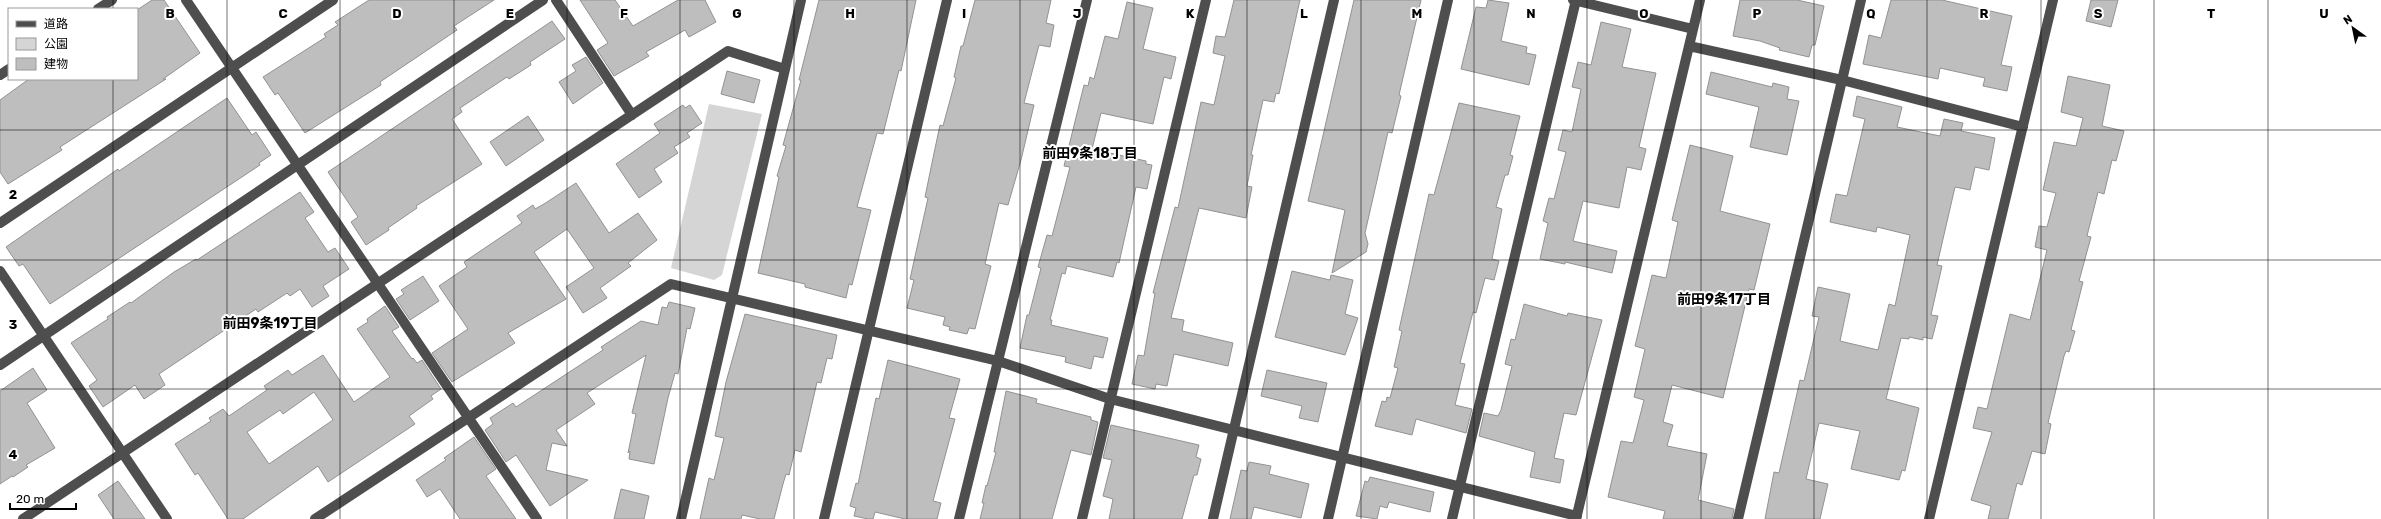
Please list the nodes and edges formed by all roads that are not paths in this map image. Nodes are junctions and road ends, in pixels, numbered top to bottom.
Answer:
1 (112, 0) edge
2 (186, 0) edge
3 (333, 0) edge
4 (543, 0) edge
5 (556, 0) edge
6 (801, 0) edge
7 (947, 0) edge
8 (1087, 0) edge
9 (1206, 0) edge
10 (1334, 0) edge
11 (1448, 0) edge
12 (1575, 0) edge
13 (1700, 0) edge
14 (1861, 0) edge
15 (2053, 0) edge
16 (100, 8) edge
17 (1693, 29) junction
18 (1689, 46) junction
19 (232, 68) junction
20 (785, 69) junction
21 (1842, 80) junction
22 (632, 115) junction
23 (2023, 128) junction
24 (298, 166) junction
25 (0, 223) edge
26 (0, 271) edge
27 (377, 283) junction
28 (732, 298) junction
29 (869, 330) junction
30 (44, 336) junction
31 (998, 361) junction
32 (0, 365) edge
33 (1110, 399) junction
34 (468, 418) junction
35 (1234, 429) junction
36 (122, 452) junction
37 (1343, 456) junction
38 (1460, 486) junction
39 (1576, 517) edge
40 (23, 519) edge
41 (167, 519) edge
42 (315, 519) edge
43 (537, 519) edge
44 (681, 519) edge
45 (824, 519) edge
46 (959, 519) edge
47 (1082, 519) edge
48 (1213, 519) edge
49 (1328, 519) edge
50 (1452, 519) edge
51 (1738, 519) edge
52 (1929, 519) edge

1 - 16 street
2 - 19 street
3 - 19 street
4 - 24 street
5 - 22 street
6 - 20 street
7 - 29 street
8 - 31 street
9 - 33 street
10 - 35 street
11 - 37 street
12 - 17 street
12 - 38 street
13 - 17 street
14 - 21 street
15 - 23 street
17 - 18 street
18 - 21 street
18 - 39 street
19 - 24 street
19 - 25 street
20 - 22 street
20 - 28 street
21 - 23 street
21 - 51 street
22 - 27 street
23 - 52 street
24 - 27 street
24 - 30 street
26 - 30 street
27 - 34 street
27 - 36 street
28 - 29 street
28 - 34 street
28 - 44 street
29 - 31 street
29 - 45 street
30 - 32 street
30 - 36 street
31 - 33 street
31 - 46 street
33 - 35 street
33 - 47 street
34 - 42 street
34 - 43 street
35 - 37 street
35 - 48 street
36 - 40 street
36 - 41 street
37 - 38 street
37 - 49 street
38 - 39 street
38 - 50 street

